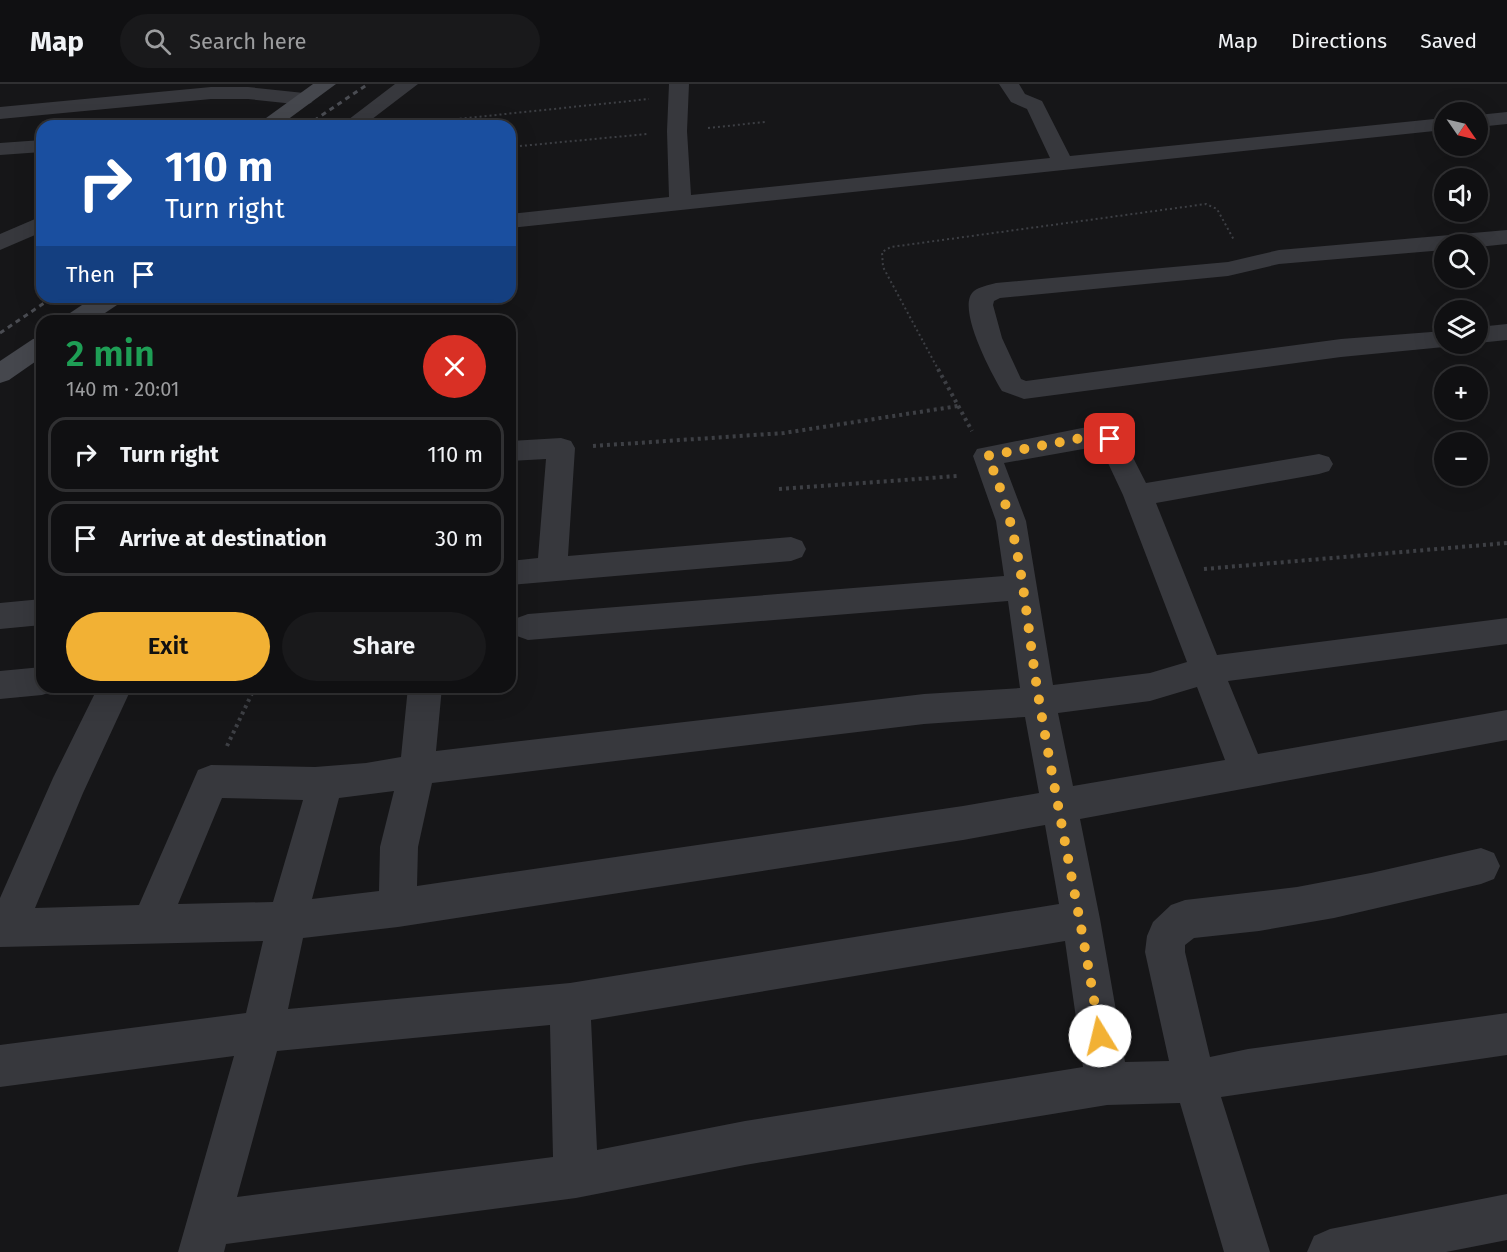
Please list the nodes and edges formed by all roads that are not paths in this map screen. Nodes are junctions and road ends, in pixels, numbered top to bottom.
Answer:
1 (326, 84) edge
2 (408, 84) edge
3 (1009, 84) edge
4 (680, 90) edge
5 (304, 99) junction
6 (0, 113) edge
7 (1507, 118) edge
8 (276, 120) edge
9 (358, 120) edge
10 (1488, 120) edge
11 (1434, 125) edge
12 (36, 146) edge
13 (0, 149) edge
14 (1063, 163) junction
15 (680, 203) junction
16 (516, 219) edge
17 (36, 226) edge
18 (1507, 237) edge
19 (0, 243) edge
20 (102, 303) edge
21 (85, 315) edge
22 (1507, 332) edge
23 (1488, 334) edge
24 (1434, 340) edge
25 (36, 349) edge
26 (0, 374) edge
27 (516, 451) edge
28 (1319, 464) dead end
29 (1138, 495) junction
30 (791, 549) dead end
31 (552, 570) junction
32 (516, 573) edge
33 (1022, 587) junction
34 (36, 613) edge
35 (0, 616) edge
36 (528, 627) dead end
37 (1507, 631) edge
38 (1207, 670) junction
39 (36, 682) edge
40 (0, 685) edge
41 (112, 693) edge
42 (424, 693) edge
43 (1039, 701) junction
44 (1507, 726) edge
45 (417, 769) junction
46 (1247, 771) junction
47 (325, 785) junction
48 (1060, 807) junction
49 (1481, 866) dead end
50 (398, 908) junction
51 (1081, 919) junction
52 (287, 921) junction
53 (151, 923) junction
54 (4, 928) edge
55 (570, 1003) junction
56 (262, 1032) junction
57 (1507, 1034) edge
58 (0, 1066) edge
59 (1195, 1081) junction
60 (1107, 1083) junction
61 (576, 1176) junction
62 (1507, 1217) edge
63 (204, 1238) edge
64 (1407, 1245) edge
65 (1248, 1252) edge
66 (1330, 1252) edge

1 - 5 main road
2 - 9 street
3 - 14 street
4 - 15 street
5 - 6 street
5 - 8 main road
7 - 10 street
11 - 14 street
12 - 13 street
14 - 15 street
15 - 16 street
17 - 19 street
18 - 24 street
20 - 21 main road
22 - 23 street
25 - 26 main road
27 - 31 street
28 - 29 street
29 - 33 street
29 - 38 street
30 - 31 street
31 - 32 street
33 - 36 street
33 - 43 street
34 - 35 street
37 - 38 street
38 - 43 street
38 - 46 street
39 - 40 street
41 - 54 street
42 - 45 street
43 - 45 street
43 - 48 street
44 - 46 street
45 - 47 street
45 - 50 street
46 - 48 street
47 - 52 street
47 - 53 street
48 - 50 street
48 - 51 street
49 - 59 street
50 - 52 street
51 - 55 street
51 - 60 street
52 - 53 street
52 - 56 street
53 - 54 street
55 - 56 street
55 - 61 street
56 - 58 street
56 - 63 street
57 - 59 street
59 - 60 street
59 - 65 street
60 - 61 street
61 - 63 street
62 - 64 street
64 - 66 street

